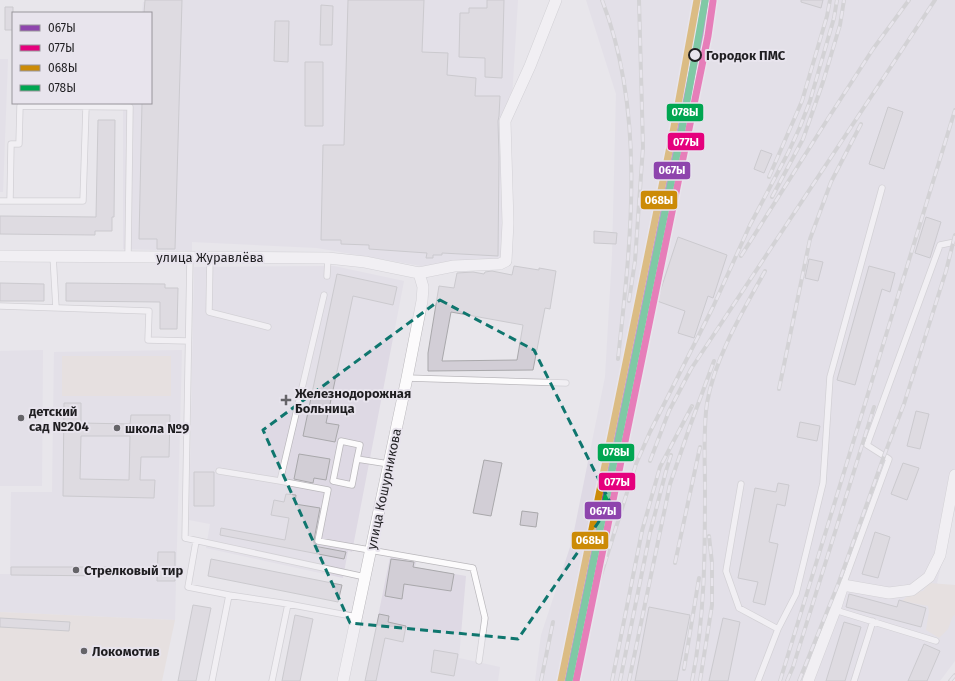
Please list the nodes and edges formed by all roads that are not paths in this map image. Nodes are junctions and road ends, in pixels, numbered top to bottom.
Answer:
1 (556, 0) edge
2 (86, 107) junction
3 (882, 188) dead end
4 (10, 200) junction
5 (0, 201) edge
6 (955, 242) edge
7 (0, 256) edge
8 (53, 256) junction
9 (128, 257) junction
10 (190, 257) junction
11 (210, 257) junction
12 (328, 258) junction
13 (419, 273) junction
14 (328, 276) dead end
15 (324, 295) dead end
16 (0, 306) edge
17 (56, 308) junction
18 (268, 327) dead end
19 (188, 341) junction
20 (407, 378) junction
21 (566, 383) dead end
22 (358, 459) junction
23 (390, 464) junction
24 (219, 471) dead end
25 (955, 475) edge
26 (280, 482) junction
27 (741, 484) dead end
28 (196, 541) junction
29 (370, 550) junction
30 (365, 577) junction
31 (842, 584) junction
32 (229, 595) junction
33 (288, 604) junction
34 (835, 610) junction
35 (356, 617) junction
36 (873, 621) junction
37 (778, 629) junction
38 (936, 641) dead end
39 (479, 661) dead end
40 (214, 681) edge
41 (272, 681) edge
42 (343, 681) edge
43 (758, 681) edge
44 (808, 681) edge
45 (854, 681) edge

1 - 13 street
2 - 4 lane
2 - 4 lane
2 - 9 lane
3 - 37 lane
4 - 5 lane
6 - 31 lane
7 - 8 street, улица Журавлёва
8 - 9 street, улица Журавлёва
8 - 17 lane
9 - 10 street, улица Журавлёва
10 - 11 street, улица Журавлёва
10 - 19 lane
11 - 12 street, улица Журавлёва
11 - 18 lane
12 - 13 street, улица Журавлёва
12 - 14 lane
13 - 20 street, улица Кошурникова
15 - 26 lane
16 - 17 lane
17 - 19 lane
19 - 28 lane
20 - 21 lane
20 - 23 street, улица Кошурникова
22 - 22 lane
22 - 23 lane
23 - 29 street, улица Кошурникова
24 - 26 lane
25 - 31 street
26 - 29 lane
27 - 37 lane
28 - 30 lane
28 - 32 lane
29 - 30 street, улица Кошурникова
29 - 39 lane
30 - 35 street, улица Кошурникова
31 - 34 street
32 - 33 lane
32 - 40 lane
33 - 35 lane
33 - 41 lane
34 - 36 lane
34 - 44 street
35 - 42 street, улица Кошурникова
36 - 38 lane
36 - 45 lane
37 - 43 lane

